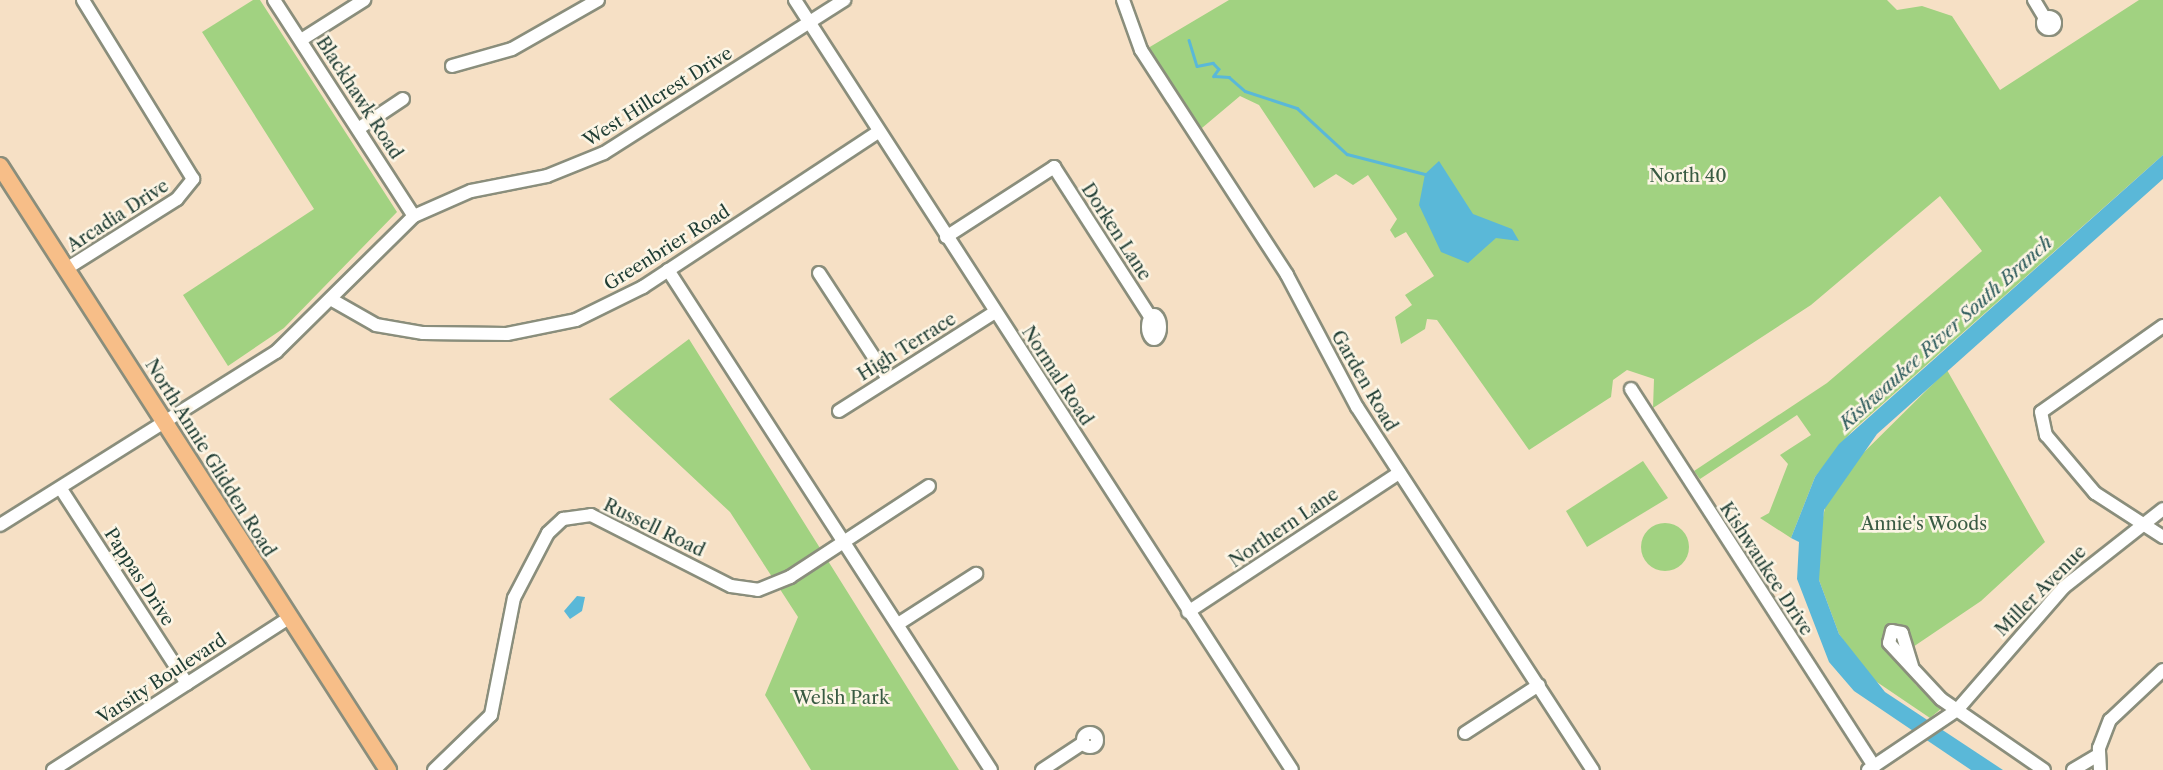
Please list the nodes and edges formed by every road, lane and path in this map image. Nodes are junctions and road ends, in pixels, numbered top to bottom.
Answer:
1 (83, 0) edge
2 (274, 0) edge
3 (364, 0) edge
4 (598, 0) edge
5 (795, 0) edge
6 (845, 0) edge
7 (1123, 0) edge
8 (2034, 0) edge
9 (2045, 18) dead end
10 (810, 22) junction
11 (301, 40) junction
12 (452, 66) dead end
13 (403, 99) dead end
14 (358, 129) junction
15 (878, 132) junction
16 (0, 166) edge
17 (414, 216) junction
18 (946, 237) junction
19 (66, 269) junction
20 (668, 270) junction
21 (819, 273) dead end
22 (334, 301) junction
23 (995, 312) junction
24 (1149, 315) dead end
25 (2163, 326) edge
26 (888, 379) junction
27 (1631, 389) dead end
28 (839, 411) dead end
29 (165, 424) junction
30 (1399, 473) junction
31 (929, 486) dead end
32 (61, 489) junction
33 (2163, 509) edge
34 (0, 525) edge
35 (2139, 525) junction
36 (2163, 537) edge
37 (842, 541) junction
38 (976, 573) dead end
39 (1188, 612) junction
40 (289, 618) junction
41 (898, 624) junction
42 (1912, 666) dead end
43 (2163, 670) edge
44 (187, 684) junction
45 (1539, 685) junction
46 (1957, 710) junction
47 (1465, 733) dead end
48 (1083, 743) dead end
49 (2098, 755) junction
50 (1871, 768) edge
51 (53, 770) edge
52 (388, 770) edge
53 (434, 770) edge
54 (992, 770) edge
55 (1042, 770) edge
56 (1292, 770) edge
57 (1593, 770) edge
58 (2043, 770) edge
59 (2073, 770) edge
60 (2100, 770) edge

1 - 19 street, Arcadia Drive
2 - 11 street, Blackhawk Road
3 - 11 street
4 - 12 street
5 - 10 street, Normal Road
6 - 10 street, West Hillcrest Drive
7 - 30 street, Garden Road
8 - 9 street
10 - 15 street, Normal Road
10 - 17 street, West Hillcrest Drive
11 - 14 street, Blackhawk Road
13 - 14 street
14 - 17 street, Blackhawk Road
15 - 18 street, Normal Road
15 - 20 street, Greenbrier Road
16 - 19 main road, North Annie Glidden Road
17 - 22 street, West Hillcrest Drive
18 - 23 street, Normal Road
18 - 24 street, Dorken Lane
19 - 29 main road, North Annie Glidden Road
20 - 22 street, Greenbrier Road
20 - 37 street
21 - 26 street
22 - 29 street, West Hillcrest Drive
23 - 26 street, High Terrace
23 - 39 street, Normal Road
25 - 35 street
26 - 28 street, High Terrace
27 - 50 street, Kishwaukee Drive
29 - 32 street, West Hillcrest Drive
29 - 40 main road, North Annie Glidden Road
30 - 39 street, Northern Lane
30 - 45 street, Garden Road
31 - 37 street, Russell Road
32 - 34 street, West Hillcrest Drive
32 - 44 street, Pappas Drive
33 - 35 street, Miller Avenue
35 - 36 street
35 - 46 street, Miller Avenue
37 - 41 street
37 - 53 street, Russell Road
38 - 41 street
39 - 56 street, Normal Road
40 - 44 street, Varsity Boulevard
40 - 52 main road, North Annie Glidden Road
41 - 54 street
42 - 46 street
43 - 49 street
44 - 51 street, Varsity Boulevard
45 - 47 street
45 - 57 street, Garden Road
46 - 50 street, Miller Avenue
46 - 58 street
48 - 55 street
49 - 59 street
49 - 60 street

